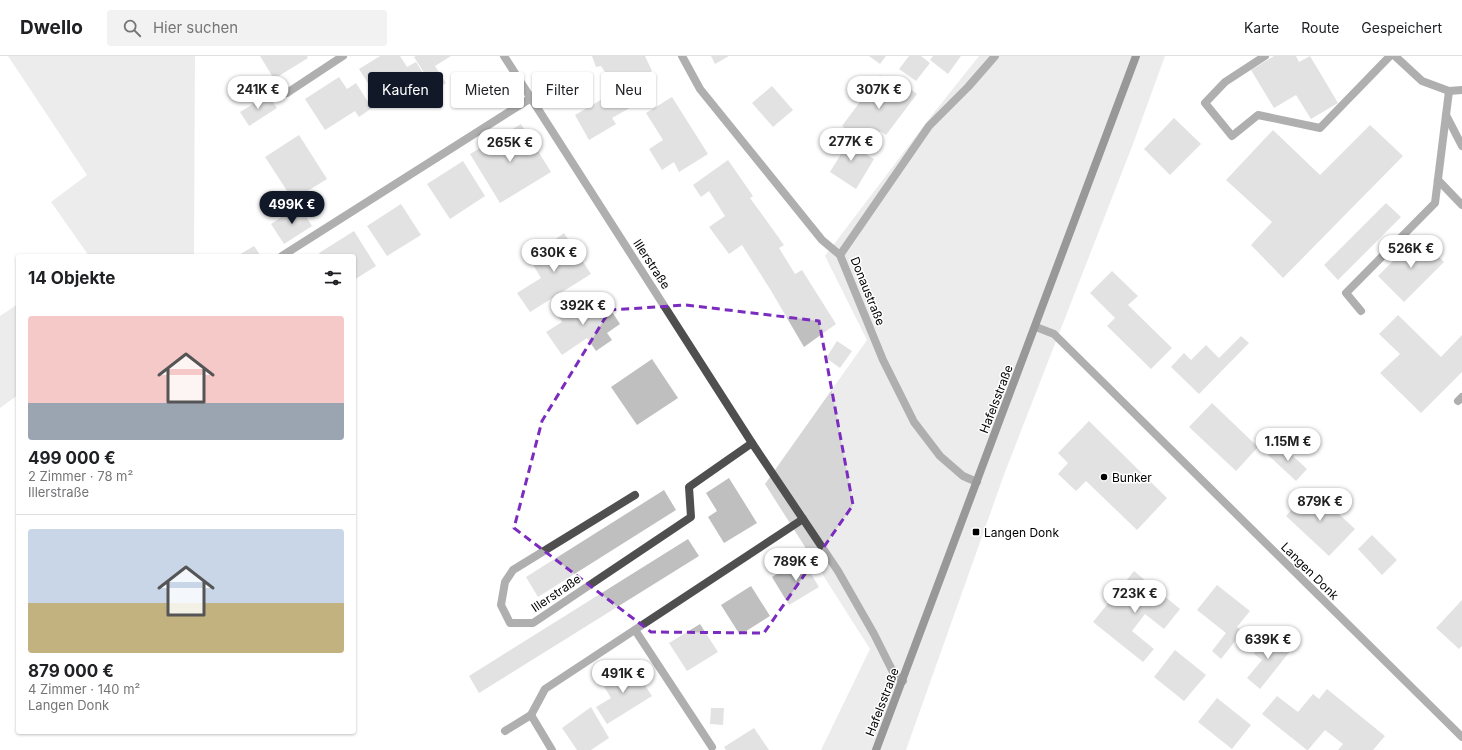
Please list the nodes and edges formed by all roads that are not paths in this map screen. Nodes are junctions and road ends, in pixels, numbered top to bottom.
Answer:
1 (343, 56) edge
2 (504, 56) edge
3 (682, 56) edge
4 (995, 56) edge
5 (1136, 56) edge
6 (1265, 56) edge
7 (1390, 56) edge
8 (1395, 56) edge
9 (1462, 90) edge
10 (1449, 91) junction
11 (287, 93) dead end
12 (531, 98) junction
13 (1446, 115) junction
14 (1462, 146) edge
15 (1438, 180) junction
16 (1462, 205) edge
17 (285, 254) edge
18 (840, 254) junction
19 (1361, 311) dead end
20 (1036, 327) junction
21 (752, 443) junction
22 (977, 482) junction
23 (634, 495) dead end
24 (803, 519) junction
25 (635, 630) junction
26 (903, 681) junction
27 (530, 715) junction
28 (505, 731) dead end
29 (1462, 737) edge
30 (712, 747) dead end
31 (552, 750) edge
32 (876, 750) edge

1 - 11 street
2 - 12 street, Illerstraße
3 - 18 street, Donaustraße
4 - 18 street
5 - 20 main road, Hafelsstraße
6 - 7 street
8 - 10 street
9 - 10 street
10 - 13 street
12 - 17 street
12 - 21 street, Illerstraße
13 - 14 street
13 - 15 street
15 - 16 street
15 - 19 street
18 - 22 street, Donaustraße
20 - 22 main road, Hafelsstraße
20 - 29 street, Langen Donk
21 - 23 street, Illerstraße
21 - 24 street, Illerstraße
22 - 26 main road, Hafelsstraße
24 - 25 street
24 - 26 street, Illerstraße
25 - 27 street
25 - 30 street
26 - 32 main road, Hafelsstraße
27 - 28 street
27 - 31 street

